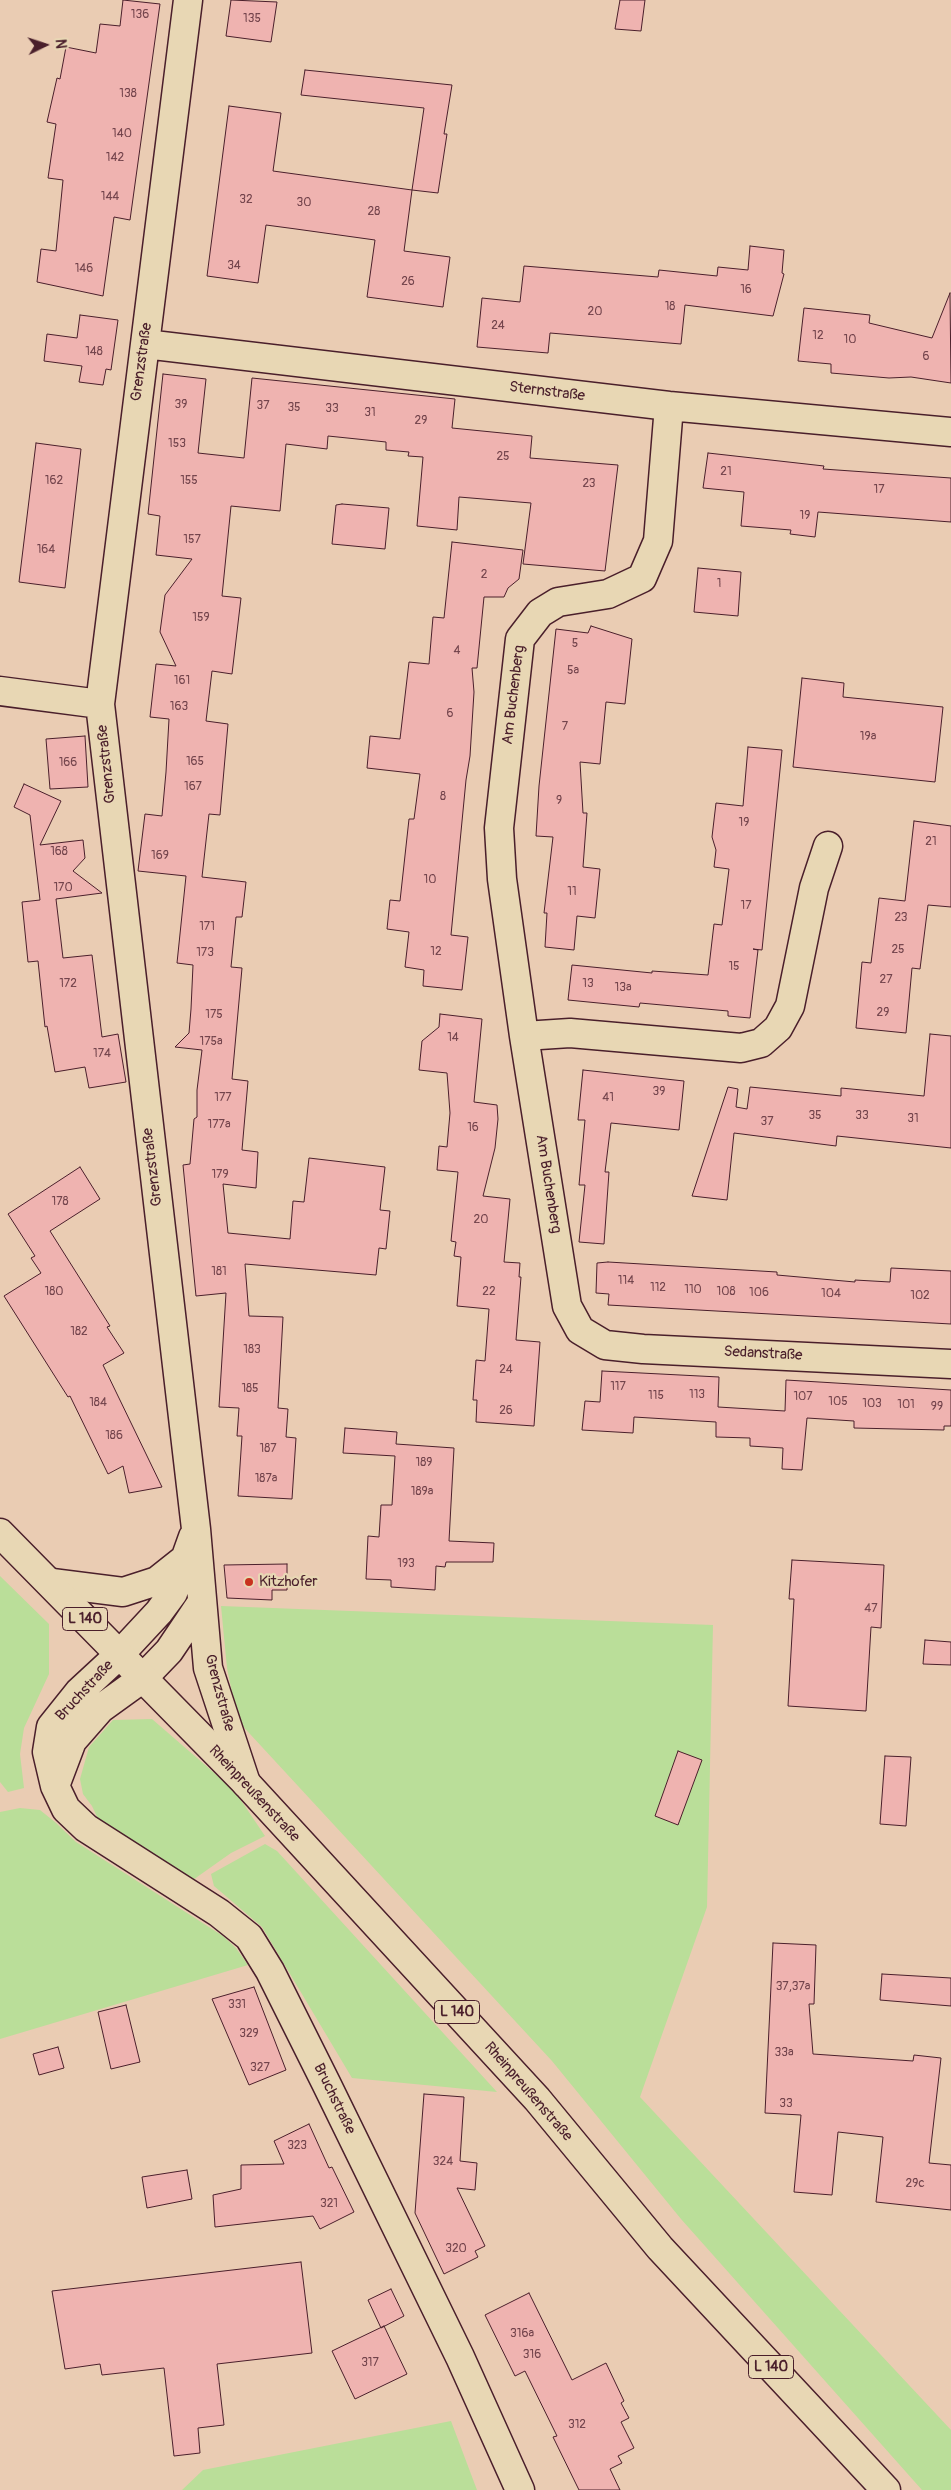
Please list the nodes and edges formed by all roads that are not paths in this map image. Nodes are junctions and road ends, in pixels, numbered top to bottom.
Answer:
1 (188, 0) edge
2 (145, 344) junction
3 (669, 406) junction
4 (951, 432) edge
5 (0, 691) edge
6 (100, 704) junction
7 (828, 846) dead end
8 (524, 1036) junction
9 (580, 1330) joint
10 (951, 1364) edge
11 (196, 1529) junction
12 (0, 1533) edge
13 (186, 1558) junction
14 (52, 1583) junction
15 (202, 1602) junction
16 (119, 1655) junction
17 (143, 1678) junction
18 (246, 1783) junction
19 (55, 1786) junction
20 (520, 2490) edge
21 (886, 2490) edge

1 - 2 street, Grenzstraße
2 - 3 street, Sternstraße
2 - 6 street, Grenzstraße
3 - 4 street, Sternstraße
3 - 8 street, Am Buchenberg
5 - 6 street
6 - 11 street, Grenzstraße
7 - 8 street
8 - 9 street, Am Buchenberg
9 - 10 street, Sedanstraße
11 - 13 street, Grenzstraße
11 - 15 street, Grenzstraße
12 - 14 street, L 140
13 - 14 street
13 - 16 street, Grenzstraße
14 - 16 street, L 140
15 - 17 street
15 - 18 street, Grenzstraße
16 - 17 street, L 140
16 - 19 street, Bruchstraße
17 - 18 street, Rheinpreußenstraße / L 140
17 - 19 street, Bruchstraße
18 - 21 street, Rheinpreußenstraße / L 140
19 - 20 street, Bruchstraße

